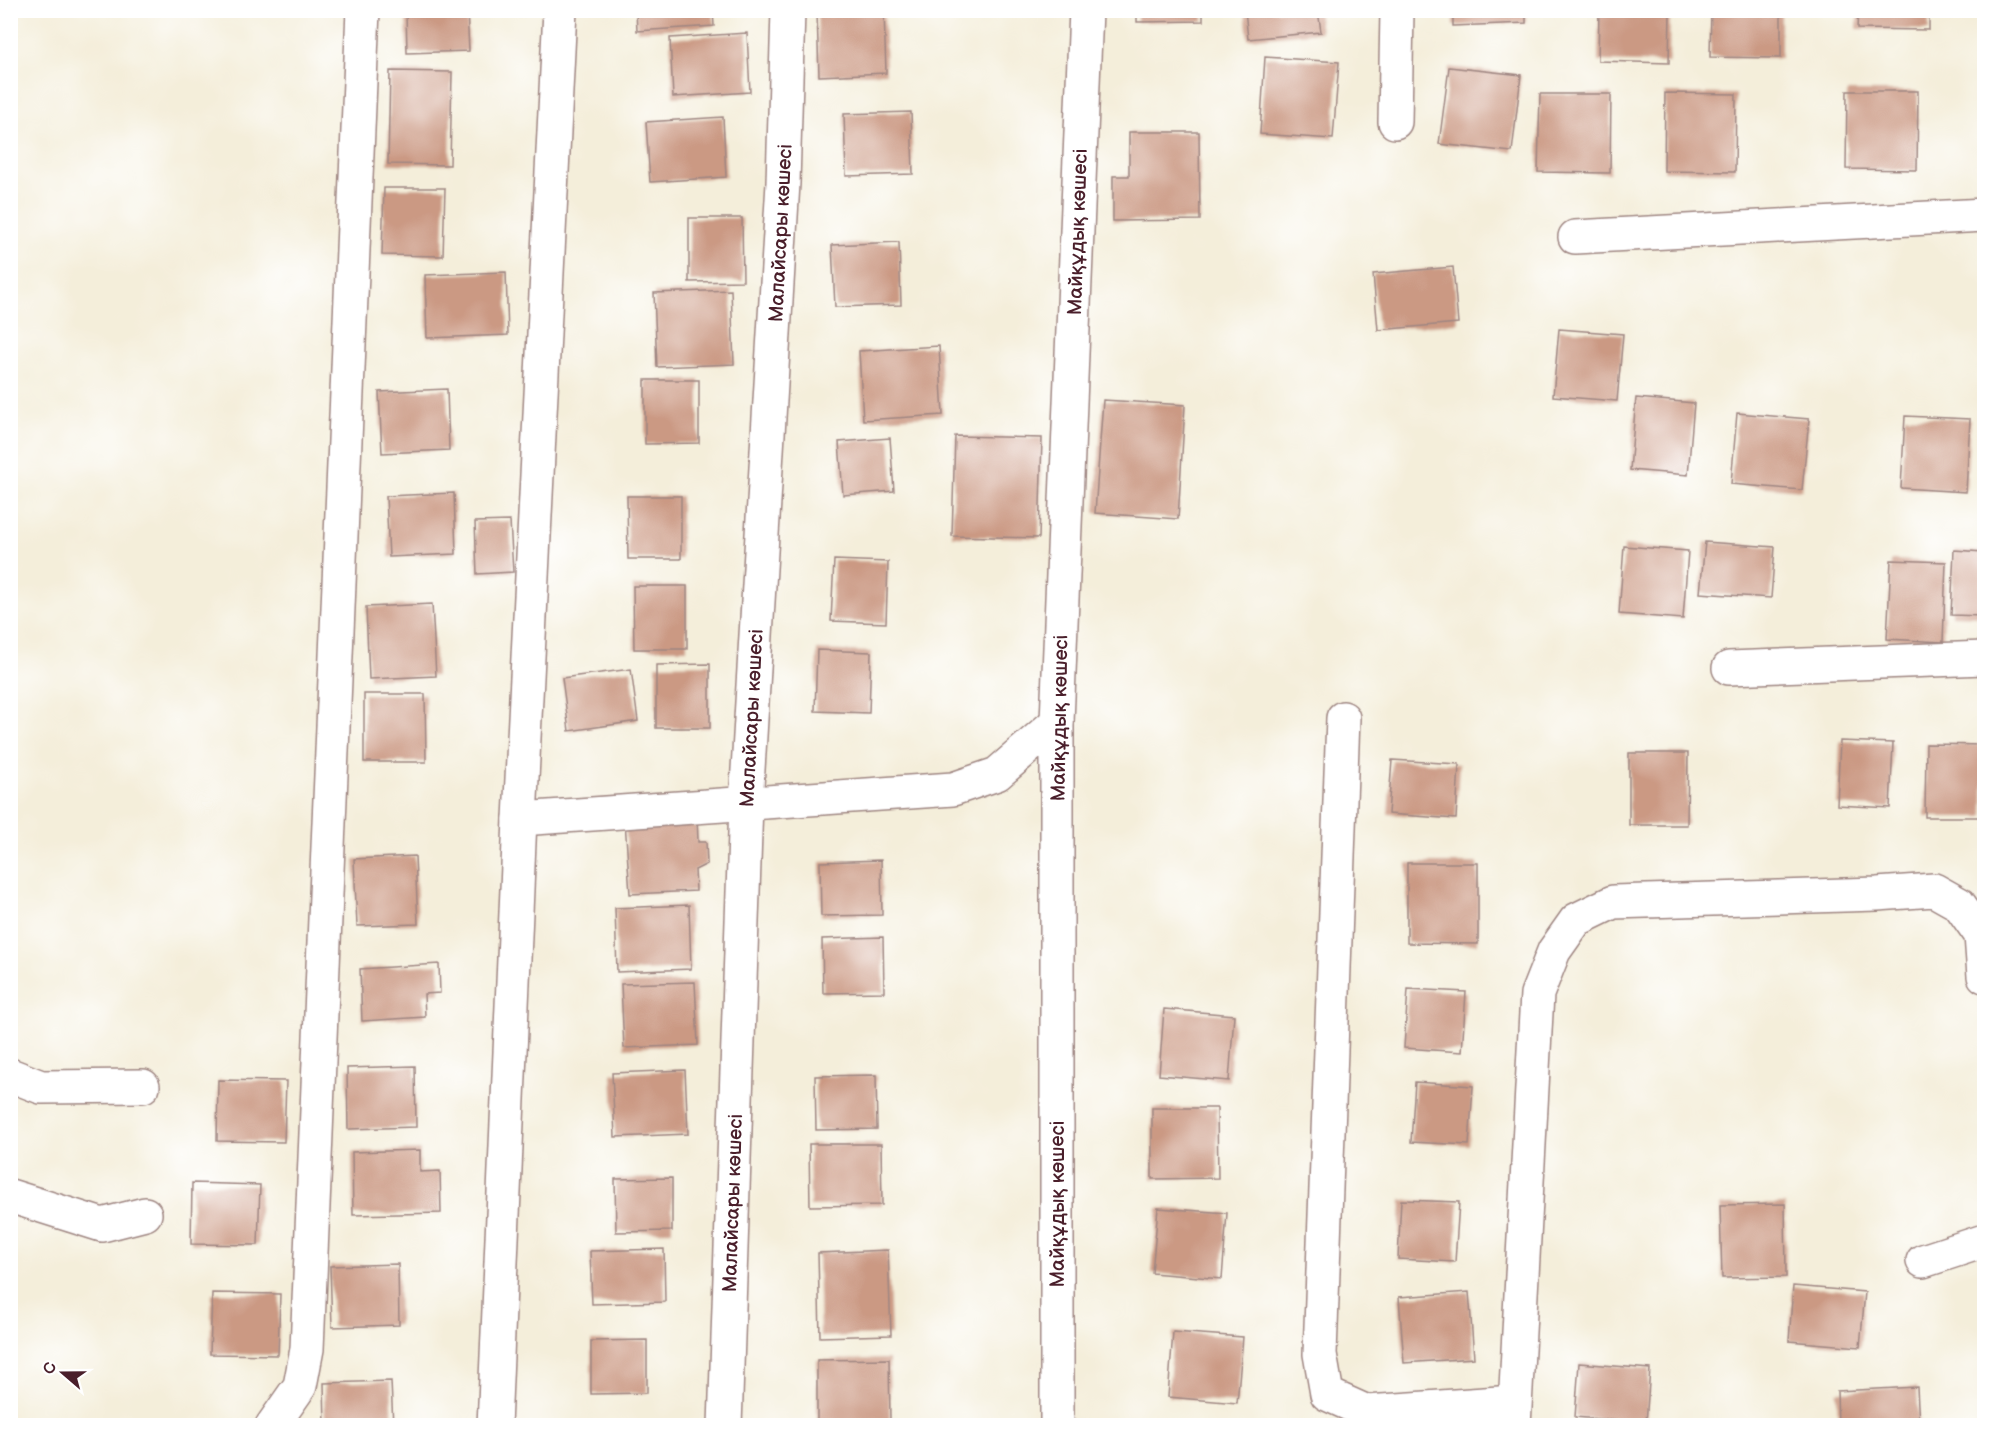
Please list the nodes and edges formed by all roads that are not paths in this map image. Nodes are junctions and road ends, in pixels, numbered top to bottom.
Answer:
1 (363, 10) edge
2 (560, 10) edge
3 (788, 10) edge
4 (1086, 10) edge
5 (1397, 10) edge
6 (1395, 122) dead end
7 (1984, 215) edge
8 (1575, 237) dead end
9 (1984, 658) edge
10 (1728, 668) dead end
11 (1342, 718) dead end
12 (1057, 723) junction
13 (746, 803) junction
14 (520, 819) junction
15 (1984, 976) edge
16 (10, 1075) edge
17 (143, 1086) dead end
18 (10, 1196) edge
19 (145, 1214) dead end
20 (1984, 1241) edge
21 (1923, 1261) dead end
22 (1514, 1414) edge
23 (272, 1425) edge
24 (494, 1425) edge
25 (725, 1425) edge
26 (1057, 1425) edge

1 - 23 street
2 - 14 street
3 - 13 street, Малайсары көшесі
4 - 12 street, Майқұдық көшесі
5 - 6 street
7 - 8 street
9 - 10 street
11 - 22 street
12 - 13 street
12 - 26 street, Майқұдық көшесі
13 - 14 street
13 - 25 street, Малайсары көшесі
14 - 24 street
15 - 22 street
16 - 17 street
18 - 19 street
20 - 21 street

